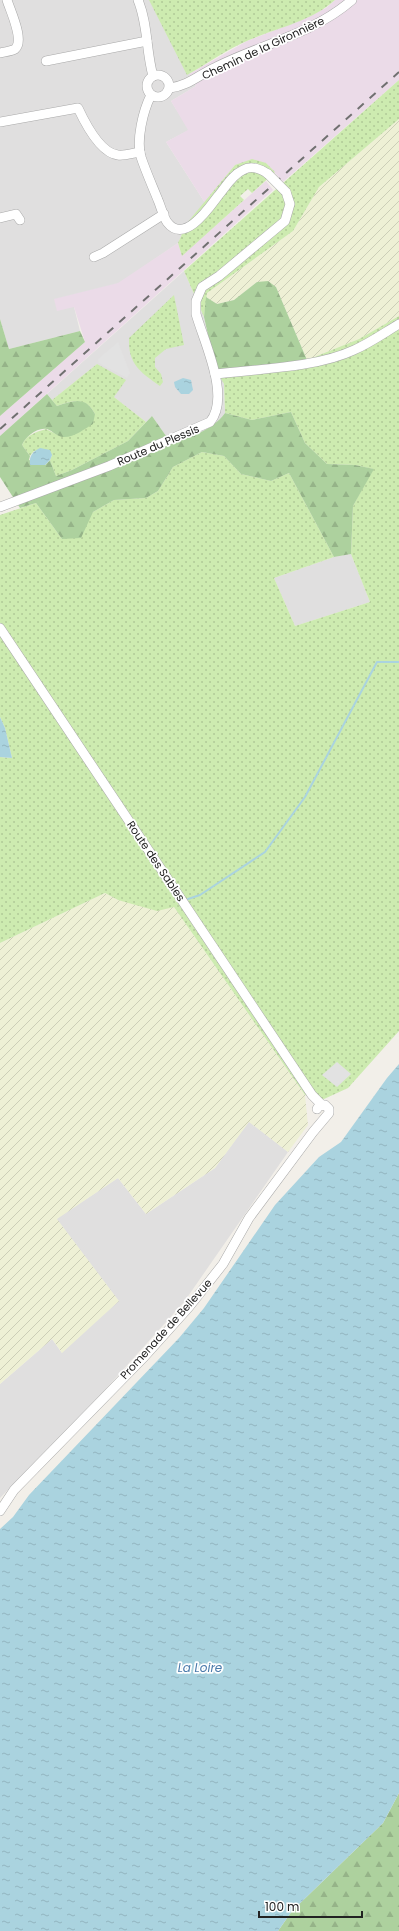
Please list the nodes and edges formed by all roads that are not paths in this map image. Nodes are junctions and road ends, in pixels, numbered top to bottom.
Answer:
1 (7, 0) edge
2 (138, 0) edge
3 (352, 0) edge
4 (147, 41) junction
5 (0, 53) edge
6 (46, 61) dead end
7 (153, 76) junction
8 (170, 88) junction
9 (151, 95) junction
10 (0, 122) edge
11 (140, 152) junction
12 (164, 214) junction
13 (0, 218) edge
14 (20, 220) dead end
15 (94, 257) dead end
16 (399, 324) edge
17 (215, 374) junction
18 (0, 507) edge
19 (0, 628) edge
20 (320, 1111) joint
21 (0, 1511) edge

1 - 5 street
2 - 4 street
3 - 8 street, Chemin de la Gironnière
4 - 6 street
4 - 7 street
7 - 8 street
7 - 9 street
8 - 9 street
9 - 11 street
10 - 11 street
11 - 12 street
12 - 15 street
12 - 17 street, Route du Plessis, bridge
13 - 14 street
16 - 17 street
17 - 18 street, Route du Plessis
19 - 20 street, Route des Sables
20 - 21 street, Promenade de Bellevue

